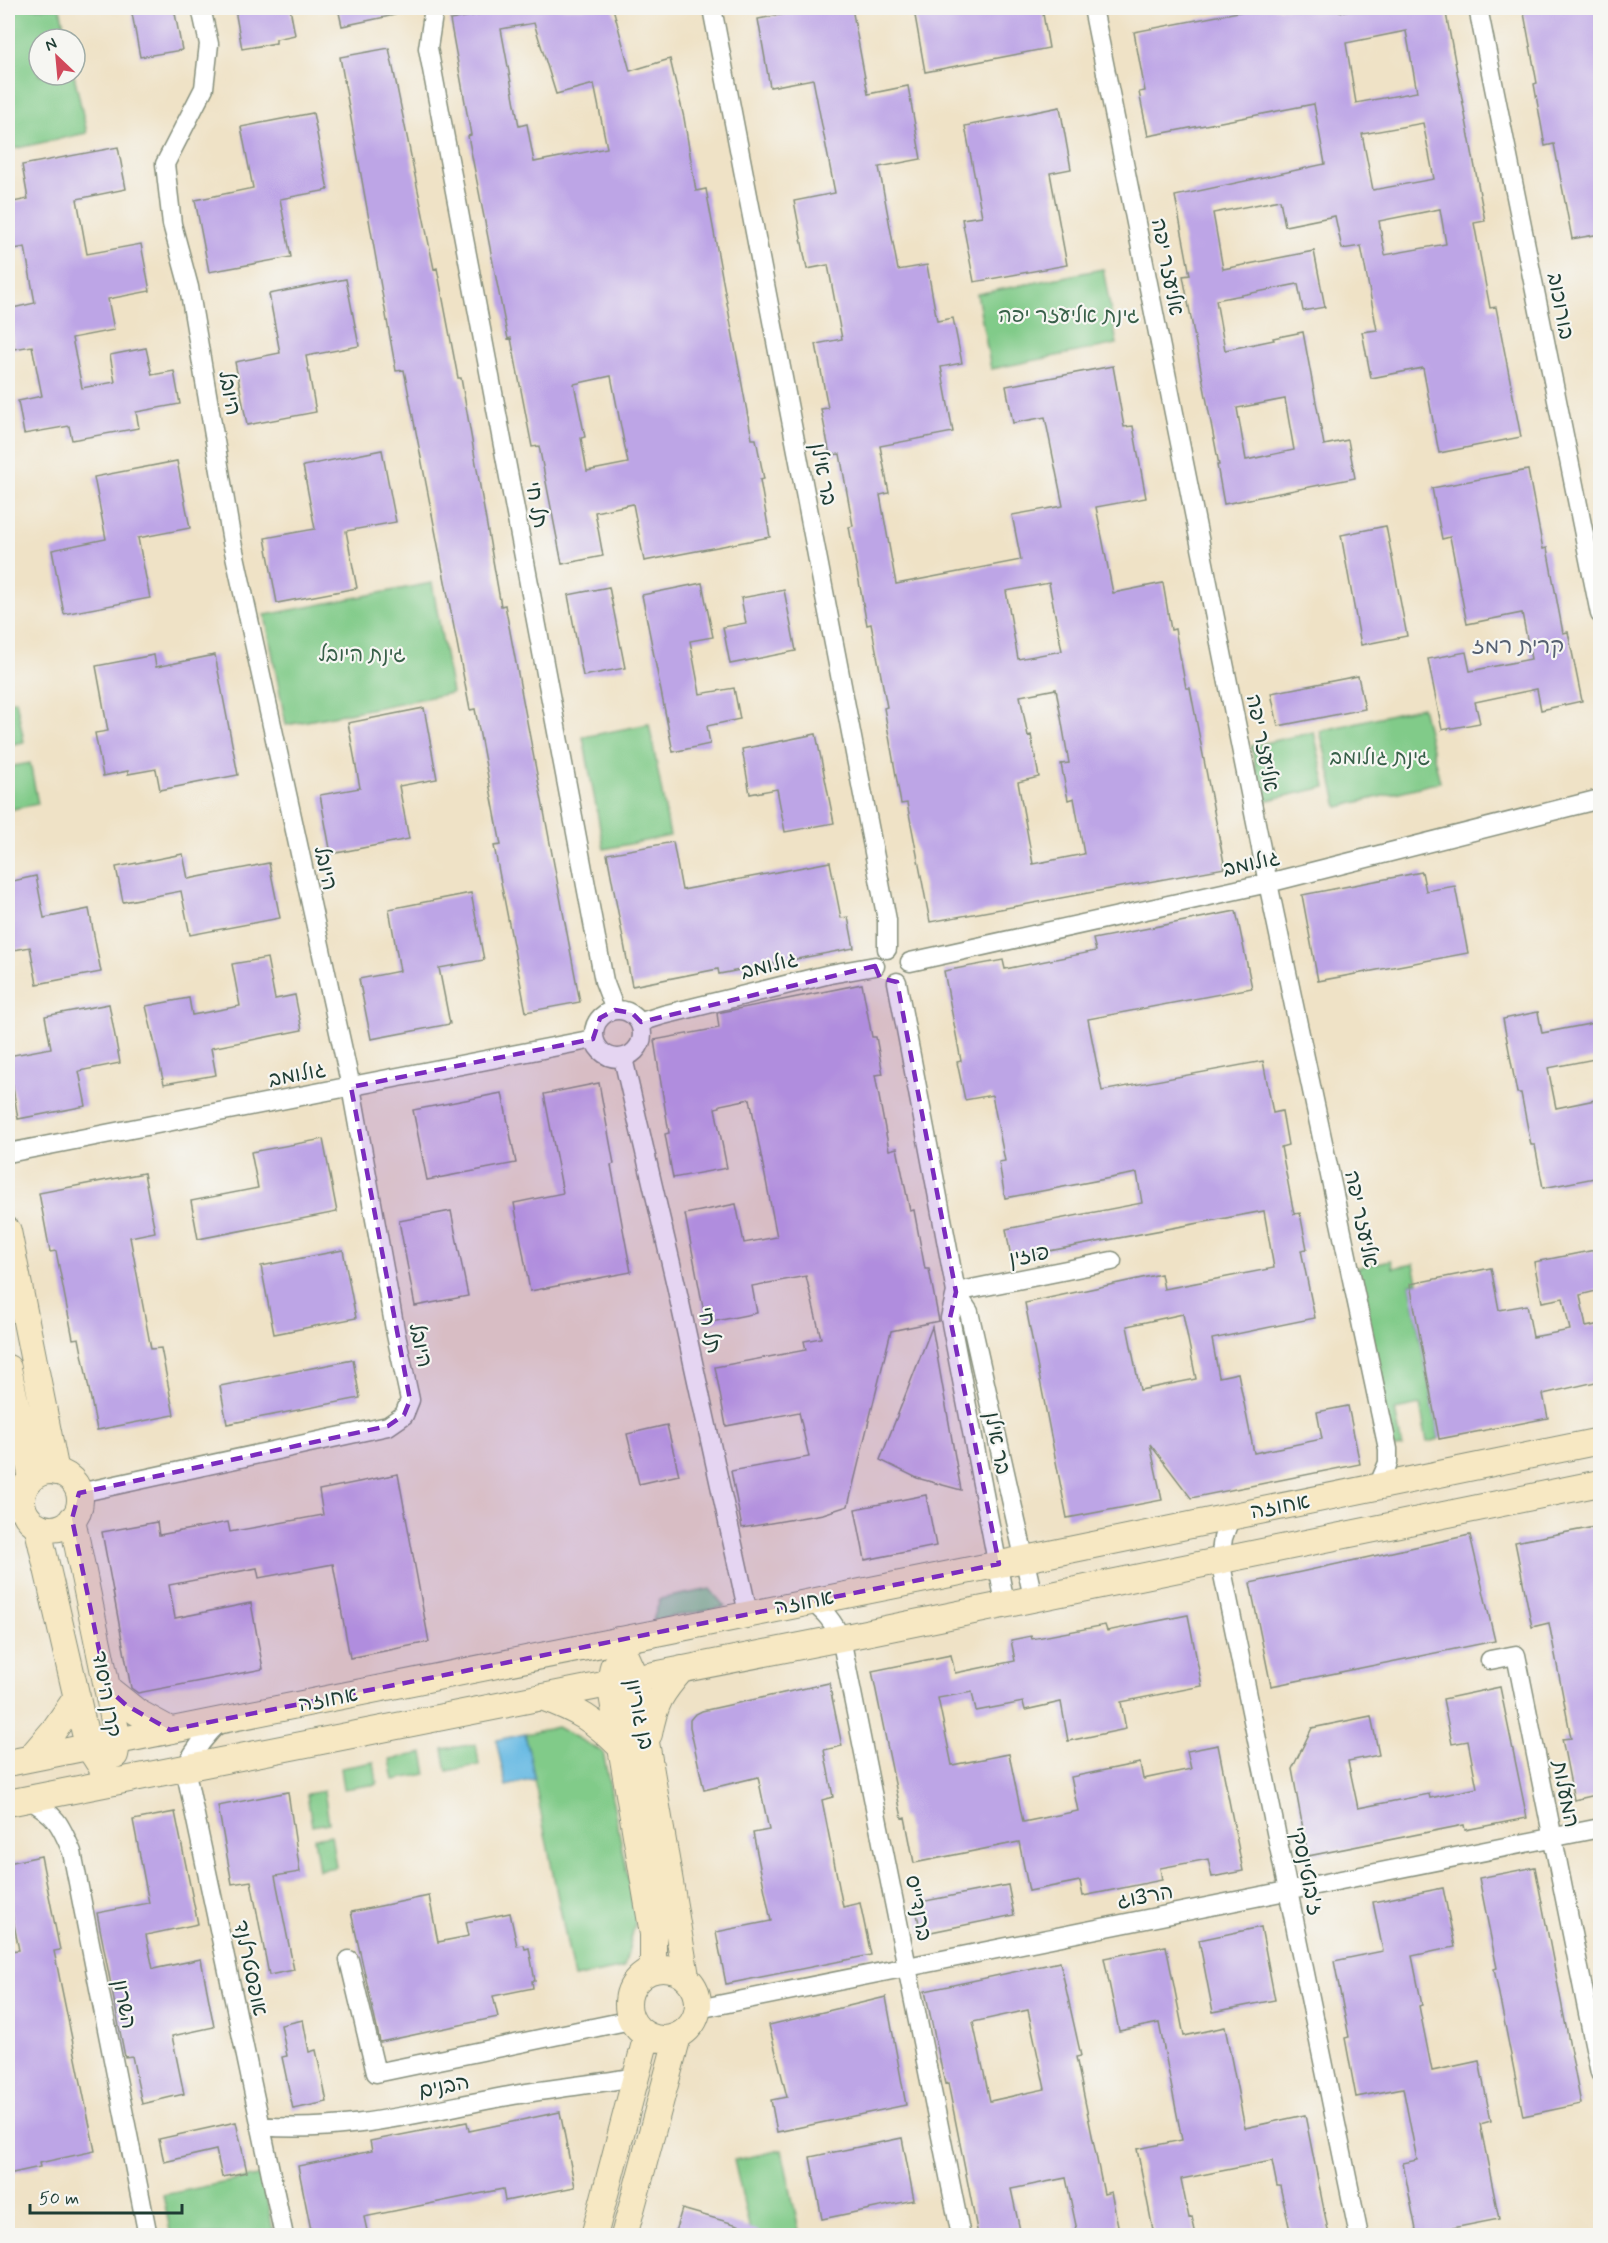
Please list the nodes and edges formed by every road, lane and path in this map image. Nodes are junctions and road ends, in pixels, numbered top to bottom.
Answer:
1 (201, 8) edge
2 (434, 8) edge
3 (712, 8) edge
4 (1093, 8) edge
5 (1478, 8) edge
6 (1600, 614) edge
7 (1600, 799) edge
8 (1268, 883) junction
9 (887, 949) junction
10 (910, 962) junction
11 (875, 966) junction
12 (897, 982) junction
13 (615, 1010) junction
14 (641, 1022) junction
15 (594, 1039) junction
16 (623, 1058) junction
17 (351, 1087) junction
18 (8, 1153) edge
19 (8, 1231) edge
20 (1112, 1262) dead end
21 (956, 1292) junction
22 (8, 1368) edge
23 (1600, 1441) edge
24 (44, 1475) junction
25 (1600, 1483) edge
26 (1378, 1486) junction
27 (79, 1493) junction
28 (22, 1514) edge
29 (1231, 1515) junction
30 (72, 1519) junction
31 (1025, 1559) junction
32 (1220, 1560) junction
33 (999, 1564) junction
34 (1033, 1597) junction
35 (810, 1601) junction
36 (1005, 1603) junction
37 (748, 1613) junction
38 (841, 1638) junction
39 (618, 1640) junction
40 (1490, 1660) dead end
41 (682, 1669) junction
42 (635, 1678) junction
43 (610, 1683) junction
44 (107, 1688) junction
45 (542, 1696) junction
46 (77, 1697) junction
47 (221, 1720) junction
48 (170, 1730) junction
49 (118, 1740) junction
50 (647, 1743) junction
51 (88, 1746) junction
52 (621, 1747) junction
53 (19, 1760) edge
54 (185, 1768) junction
55 (111, 1782) junction
56 (18, 1801) edge
57 (1600, 1828) edge
58 (1552, 1837) junction
59 (1288, 1891) junction
60 (349, 1960) dead end
61 (908, 1967) junction
62 (653, 1969) junction
63 (686, 1976) junction
64 (698, 2008) junction
65 (639, 2028) junction
66 (678, 2036) junction
67 (1600, 2073) edge
68 (636, 2077) junction
69 (260, 2126) junction
70 (148, 2235) edge
71 (284, 2235) edge
72 (594, 2235) edge
73 (624, 2235) edge
74 (961, 2235) edge
75 (1359, 2235) edge

1 - 17 street, היובל
2 - 13 street, תל חי
3 - 9 street, בר אילן
4 - 8 street, אליעזר יפה
5 - 6 street, בורוכוב
7 - 8 street, גולומב
8 - 10 street, גולומב
8 - 26 street, אליעזר יפה
9 - 10 street
9 - 11 street
10 - 12 street
11 - 12 street
11 - 14 street, גולומב
12 - 21 street, בר אילן
13 - 14 street
13 - 15 street
14 - 16 street
15 - 16 street
15 - 17 street, גולומב
16 - 37 street, תל חי
17 - 18 street, גולומב
17 - 27 street, היובל
19 - 24 main road
20 - 21 street, פוזין
21 - 31 street, בר אילן
21 - 33 street, בר אילן
22 - 24 main road
23 - 26 main road, אחוזה
24 - 27 main road
24 - 28 main road
25 - 32 main road, אחוזה
26 - 29 main road, אחוזה
27 - 30 main road
28 - 30 main road
28 - 46 main road, קרן היסוד
29 - 31 main road, אחוזה
29 - 32 street, ז'בוטינסקי
30 - 44 main road, קרן היסוד
31 - 33 main road, אחוזה
31 - 34 street, בר אילן
32 - 34 main road, אחוזה
32 - 59 street, ז'בוטינסקי
33 - 35 main road, אחוזה
33 - 36 street, בר אילן
34 - 36 main road, אחוזה
35 - 37 main road, אחוזה
35 - 38 street, ברנדייס
36 - 38 main road, אחוזה
37 - 39 main road, אחוזה
38 - 41 main road, אחוזה
38 - 61 street, ברנדייס
39 - 42 main road, בן גוריון
39 - 43 main road, בן גוריון
39 - 47 main road, אחוזה
40 - 58 street, המעלות
41 - 42 main road, אחוזה
41 - 50 main road
42 - 43 main road, אחוזה
42 - 50 main road, בן גוריון
43 - 45 main road, אחוזה
43 - 52 main road, בן גוריון
44 - 48 main road
44 - 49 main road, קרן היסוד
45 - 52 main road
45 - 54 main road, אחוזה
46 - 51 main road, קרן היסוד
46 - 53 main road
47 - 48 main road, אחוזה
47 - 54 street
48 - 49 main road, אחוזה
49 - 51 main road, אחוזה
49 - 55 main road, קרן היסוד
50 - 63 main road, בן גוריון
51 - 53 main road, אחוזה
51 - 55 main road, קרן היסוד
52 - 62 main road, בן גוריון
54 - 55 main road, אחוזה
54 - 69 street, אופסטרלנד
55 - 56 main road, אחוזה
56 - 70 street, השרון
57 - 58 street, הרצוג
58 - 59 street, הרצוג
58 - 67 street, המעלות
59 - 61 street, הרצוג
59 - 75 street, ז'בוטינסקי
60 - 65 street, הבנים
61 - 64 street, הרצוג
61 - 74 street, ברנדייס
62 - 63 main road
62 - 65 main road
63 - 64 main road
64 - 66 main road
65 - 66 main road
65 - 68 main road
66 - 73 main road
68 - 69 street, הבנים
68 - 72 main road
69 - 71 street, אופסטרלנד

